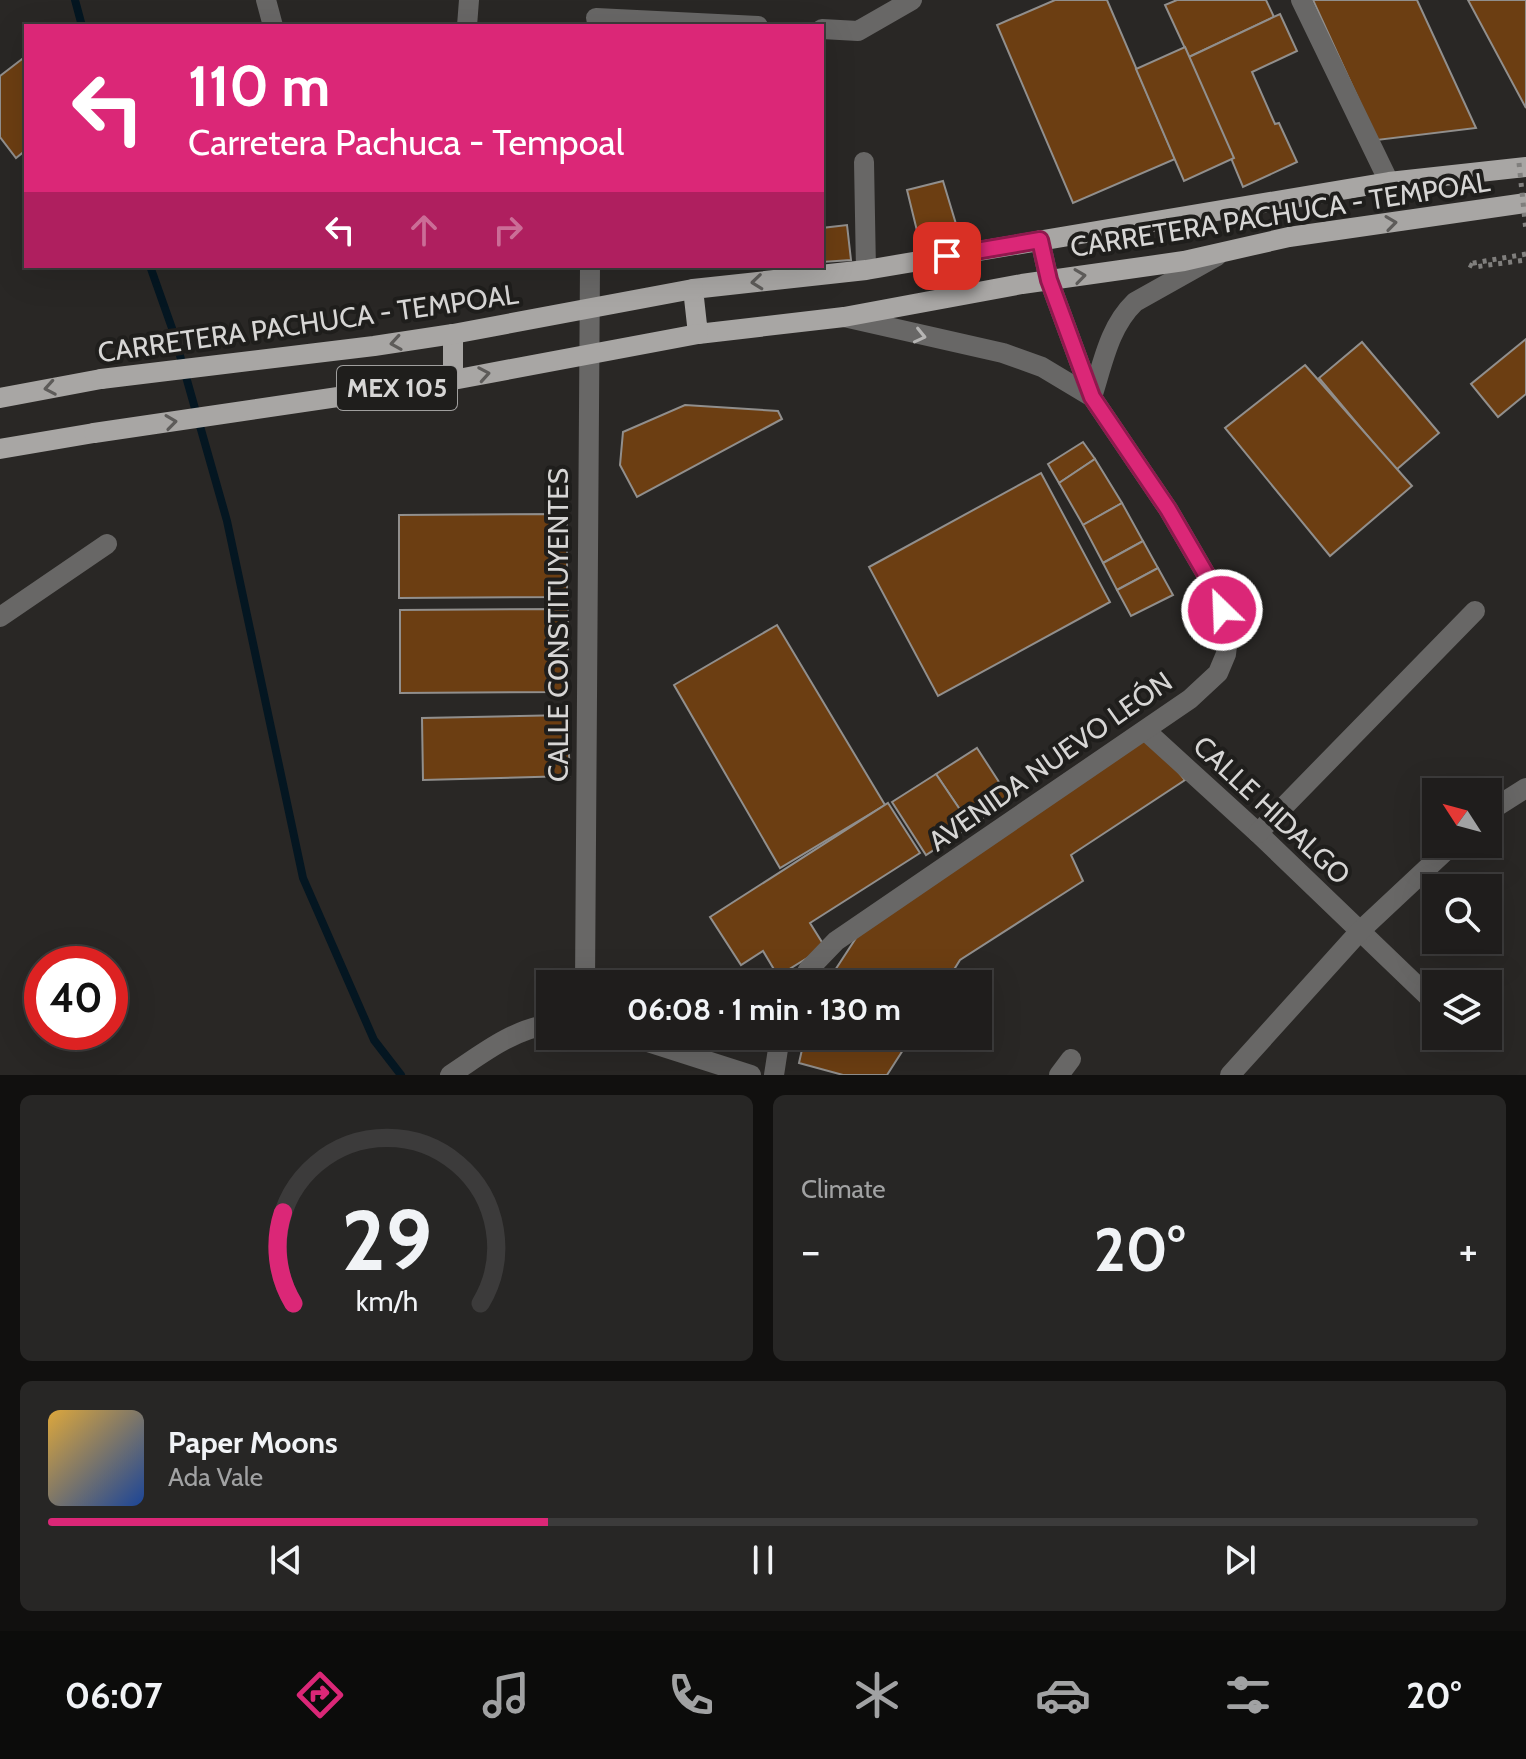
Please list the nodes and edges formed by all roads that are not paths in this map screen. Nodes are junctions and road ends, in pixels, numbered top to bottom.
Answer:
1 (266, 0) edge
2 (469, 0) edge
3 (912, 0) edge
4 (1301, 0) edge
5 (596, 15) edge
6 (272, 24) edge
7 (467, 24) edge
8 (729, 24) edge
9 (824, 29) edge
10 (864, 162) dead end
11 (1522, 165) edge
12 (1389, 182) junction
13 (1526, 203) edge
14 (1040, 240) junction
15 (1224, 252) junction
16 (590, 268) edge
17 (866, 270) junction
18 (1049, 280) junction
19 (693, 289) junction
20 (844, 317) junction
21 (453, 334) junction
22 (698, 334) junction
23 (453, 380) junction
24 (1092, 397) junction
25 (0, 398) edge
26 (0, 449) edge
27 (107, 544) dead end
28 (1475, 611) dead end
29 (0, 617) edge
30 (1146, 731) junction
31 (1526, 788) edge
32 (1502, 803) edge
33 (1258, 833) junction
34 (1438, 858) edge
35 (1360, 931) junction
36 (585, 970) edge
37 (808, 970) edge
38 (1422, 991) edge
39 (536, 1026) edge
40 (673, 1050) edge
41 (778, 1050) edge
42 (450, 1075) edge
43 (751, 1075) edge
44 (774, 1075) edge
45 (1230, 1075) edge

1 - 6 street
2 - 7 street
3 - 9 street
4 - 12 street
5 - 8 street
10 - 17 street
11 - 12 main road, CARRETERA PACHUCA - TEMPOAL / MEX 105
12 - 14 main road, CARRETERA PACHUCA - TEMPOAL / MEX 105
15 -> 13 main road, CARRETERA PACHUCA - TEMPOAL / MEX 105
14 - 17 main road, CARRETERA PACHUCA - TEMPOAL / MEX 105
14 - 18 street, AVENIDA NUEVO LEÓN
18 -> 15 main road, CARRETERA PACHUCA - TEMPOAL / MEX 105
15 - 24 street
16 - 36 street, CALLE CONSTITUYENTES
17 -> 19 main road, CARRETERA PACHUCA - TEMPOAL / MEX 105
18 - 20 main road, CARRETERA PACHUCA - TEMPOAL / MEX 105
18 - 24 street, AVENIDA NUEVO LEÓN
19 - 21 main road, CARRETERA PACHUCA - TEMPOAL / MEX 105, bridge
19 - 22 main road
20 - 22 main road, CARRETERA PACHUCA - TEMPOAL / MEX 105
20 -> 24 street
21 - 23 main road
21 -> 25 main road, CARRETERA PACHUCA - TEMPOAL / MEX 105, bridge
23 -> 22 main road, CARRETERA PACHUCA - TEMPOAL / MEX 105, bridge
26 -> 23 main road, CARRETERA PACHUCA - TEMPOAL / MEX 105, bridge
24 - 30 street, AVENIDA NUEVO LEÓN
27 - 29 street
28 - 33 street
30 - 33 street, CALLE HIDALGO
30 - 37 street, AVENIDA NUEVO LEÓN
31 - 32 street
33 - 35 street, CALLE HIDALGO
34 - 35 street
35 - 38 street, CALLE HIDALGO
35 - 45 street
39 - 42 street
40 - 43 street
41 - 44 street

